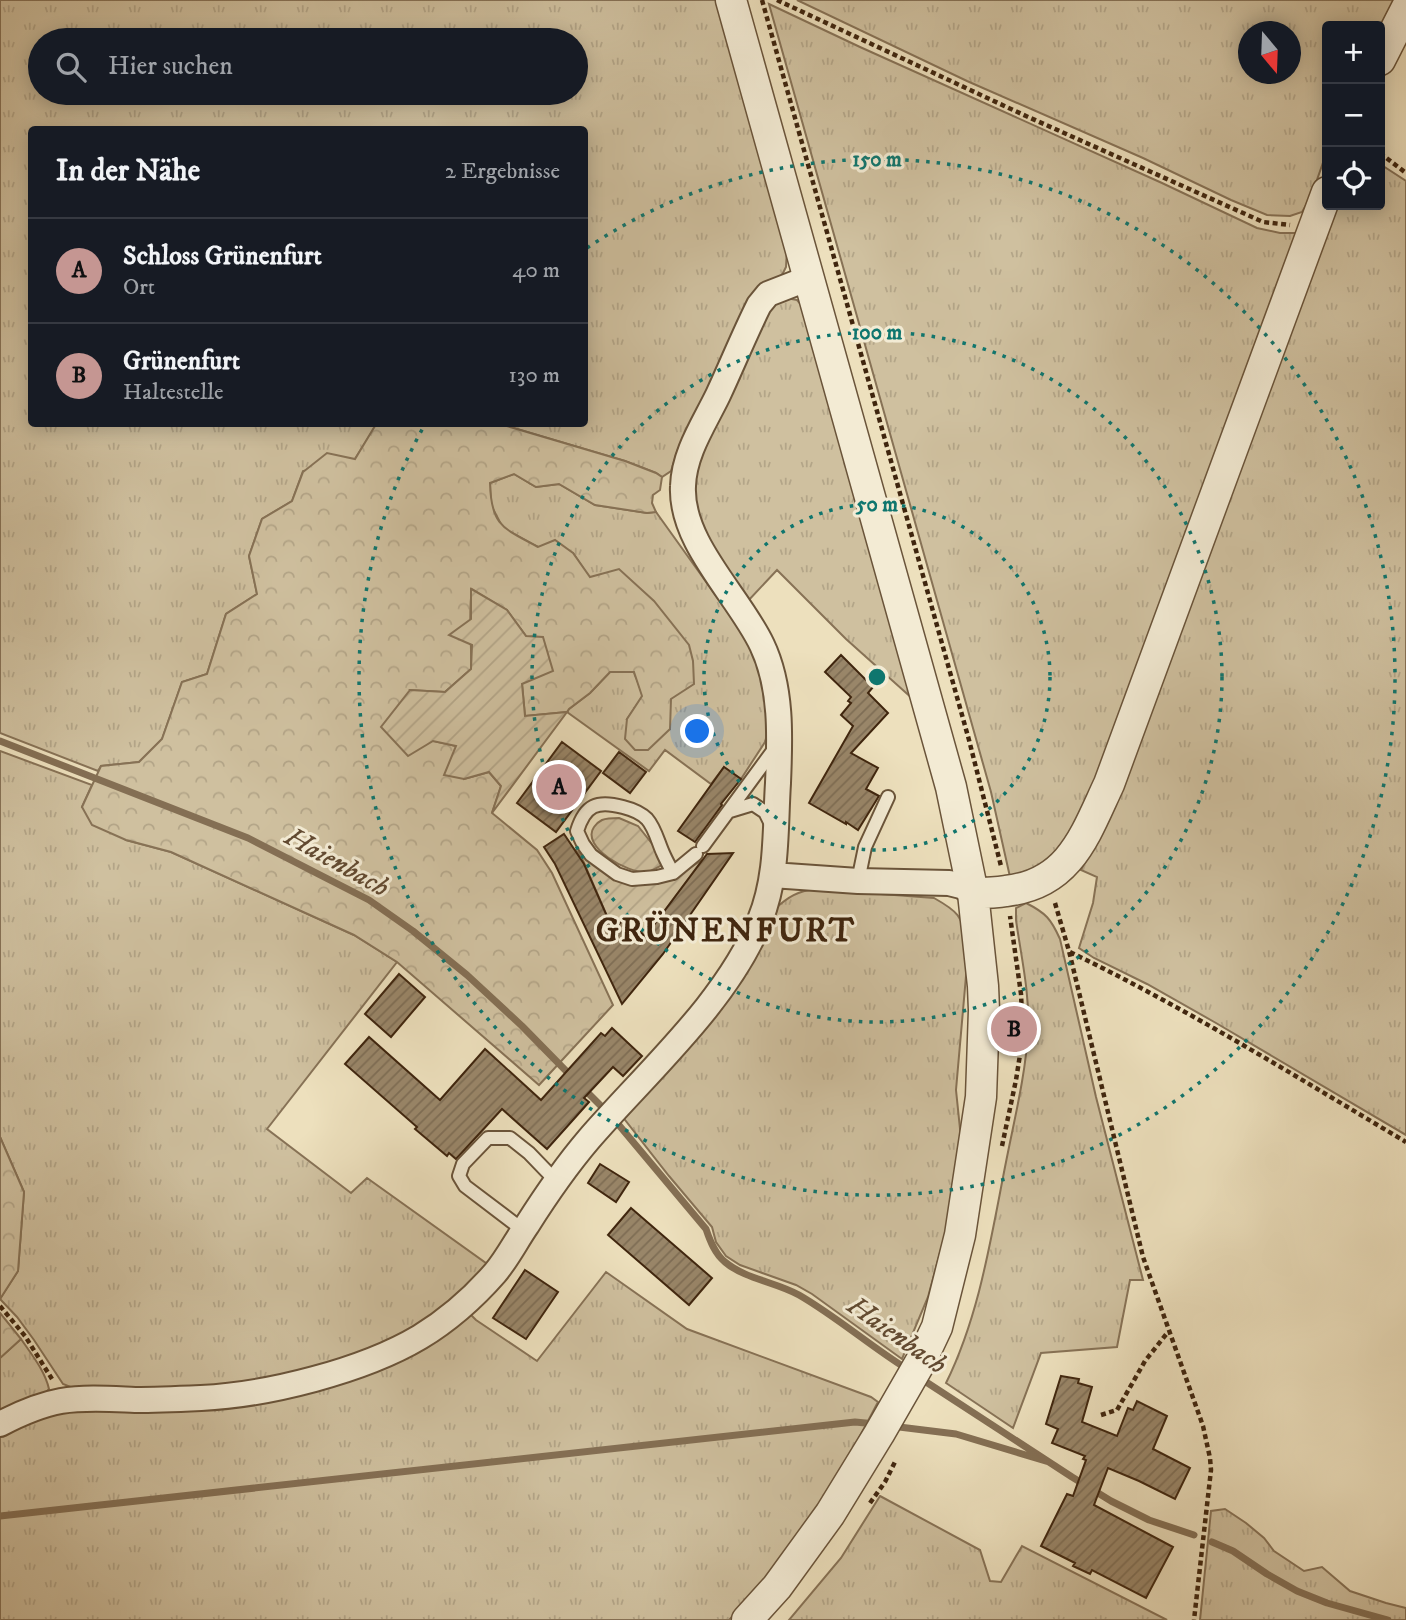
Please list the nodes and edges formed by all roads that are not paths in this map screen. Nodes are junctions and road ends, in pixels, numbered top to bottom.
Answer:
1 (731, 0) edge
2 (1406, 9) edge
3 (1385, 50) edge
4 (1322, 205) edge
5 (809, 278) junction
6 (779, 742) junction
7 (888, 797) dead end
8 (729, 811) junction
9 (777, 836) junction
10 (673, 873) junction
11 (772, 875) junction
12 (858, 881) junction
13 (973, 893) junction
14 (556, 1181) junction
15 (523, 1230) junction
16 (0, 1424) edge
17 (747, 1620) edge

1 - 5 street
2 - 3 street
4 - 13 street
5 - 6 street
5 - 13 street
6 - 8 lane
6 - 9 street
7 - 12 lane
8 - 9 lane
8 - 10 lane
9 - 11 street
10 - 10 lane
11 - 12 street
11 - 14 street
12 - 13 street
13 - 17 street
14 - 15 street
14 - 15 lane
15 - 16 street

